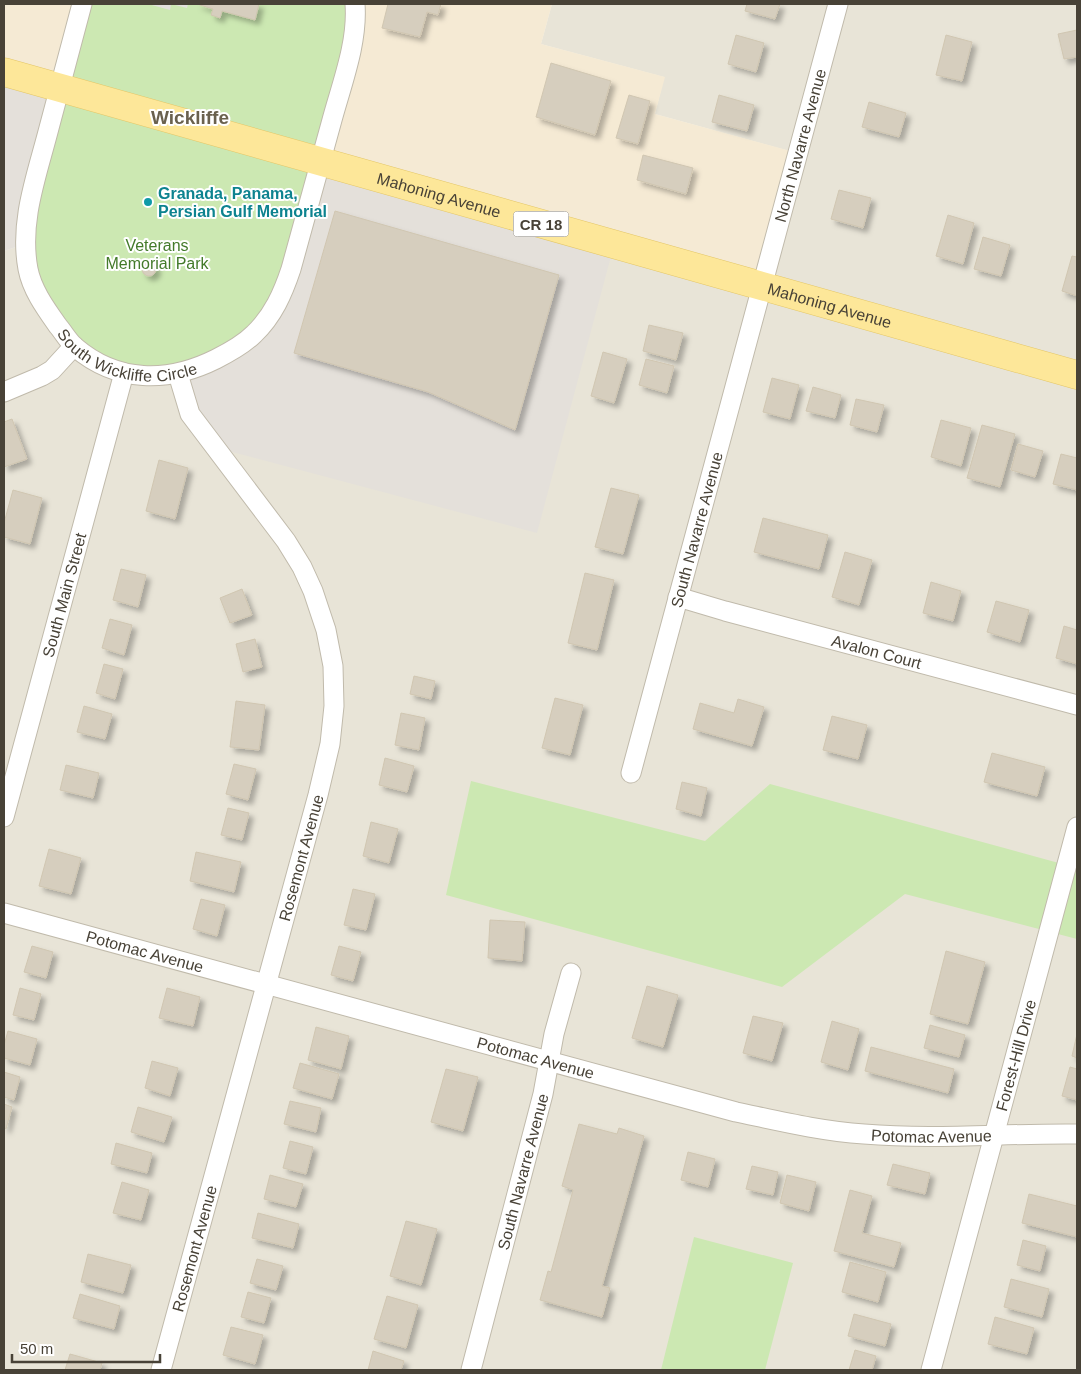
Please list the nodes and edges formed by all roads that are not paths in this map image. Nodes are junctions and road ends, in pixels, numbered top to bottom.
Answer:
1 (82, 4) edge
2 (355, 4) edge
3 (838, 4) edge
4 (4, 72) edge
5 (60, 88) junction
6 (320, 161) junction
7 (762, 286) junction
8 (74, 346) junction
9 (124, 373) junction
10 (178, 374) junction
11 (1077, 375) edge
12 (4, 392) edge
13 (678, 597) junction
14 (1077, 705) edge
15 (631, 773) dead end
16 (4, 817) edge
17 (1077, 826) edge
18 (4, 913) edge
19 (571, 973) dead end
20 (266, 984) junction
21 (549, 1061) junction
22 (1077, 1134) edge
23 (995, 1135) junction
24 (161, 1370) edge
25 (471, 1370) edge
26 (931, 1370) edge

1 - 5 street, South Wickliffe Circle
2 - 6 street, South Wickliffe Circle
3 - 7 street, North Navarre Avenue
4 - 5 main road, Mahoning Avenue / CR 18
5 - 6 main road, Mahoning Avenue / CR 18
5 - 8 street, South Wickliffe Circle
6 - 7 main road, Mahoning Avenue / CR 18
6 - 10 street, South Wickliffe Circle
7 - 11 main road, Mahoning Avenue / CR 18
7 - 13 street, South Navarre Avenue
8 - 9 street, South Wickliffe Circle
8 - 12 street
9 - 10 street, South Wickliffe Circle
9 - 16 street, South Main Street
10 - 20 street, Rosemont Avenue
13 - 14 street, Avalon Court
13 - 15 street, South Navarre Avenue
17 - 23 street, Forest-Hill Drive
18 - 20 street, Potomac Avenue
19 - 21 street, South Navarre Avenue
20 - 21 street, Potomac Avenue
20 - 24 street, Rosemont Avenue
21 - 23 street, Potomac Avenue
21 - 25 street, South Navarre Avenue
22 - 23 street, Potomac Avenue
23 - 26 street, Forest-Hill Drive

